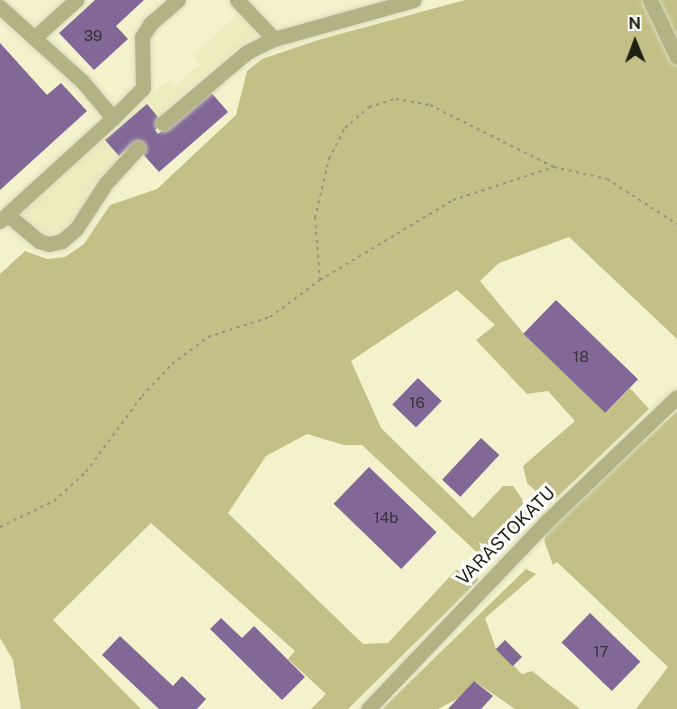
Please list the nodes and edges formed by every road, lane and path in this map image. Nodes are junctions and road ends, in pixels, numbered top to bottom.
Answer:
1 (76, 0) edge
2 (178, 0) edge
3 (237, 0) edge
4 (414, 0) edge
5 (650, 0) edge
6 (0, 7) edge
7 (34, 38) junction
8 (274, 39) junction
9 (677, 57) edge
10 (113, 117) junction
11 (163, 123) dead end
12 (138, 148) dead end
13 (554, 167) junction
14 (4, 218) edge
15 (677, 224) edge
16 (320, 280) junction
17 (677, 397) edge
18 (0, 527) edge
19 (368, 709) edge

1 - 7 street
2 - 10 street
3 - 8 street
4 - 8 street
5 - 9 street
6 - 7 street
7 - 10 street
8 - 11 street
10 - 14 street
12 - 14 street
13 - 15 path
13 - 16 path
13 - 16 path
16 - 18 path
17 - 19 street, VARASTOKATU

